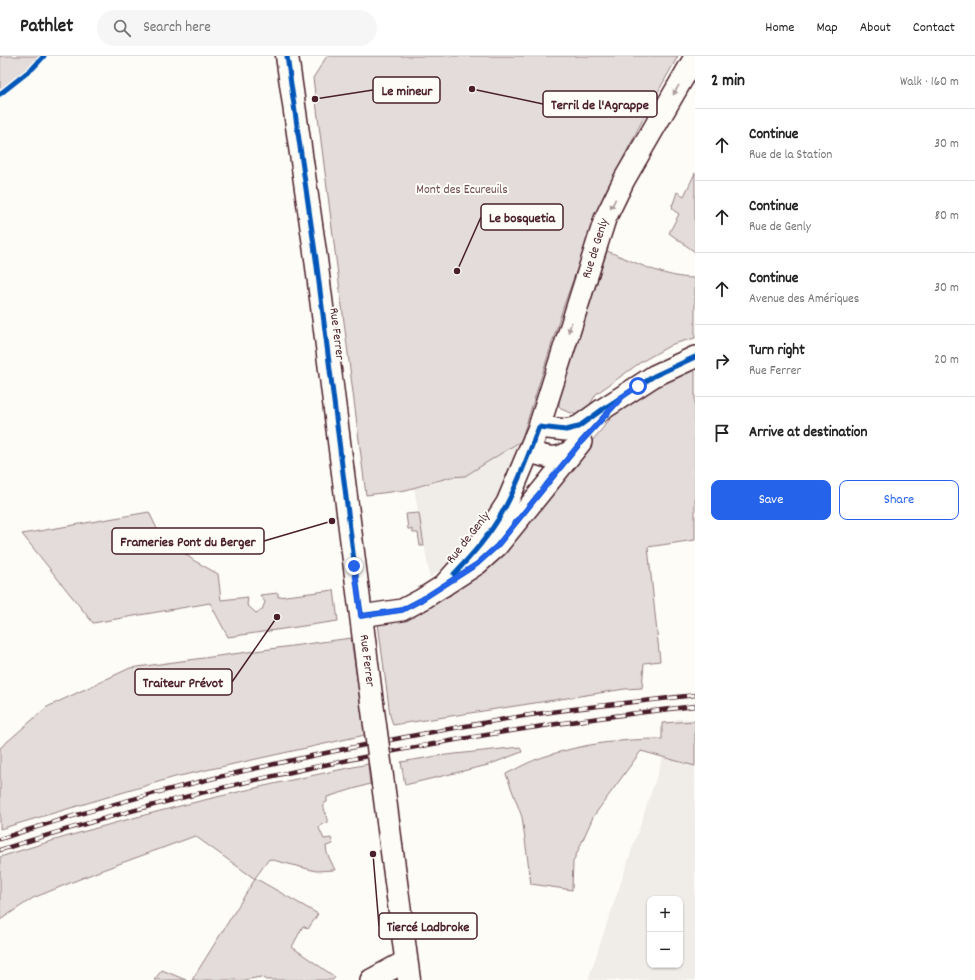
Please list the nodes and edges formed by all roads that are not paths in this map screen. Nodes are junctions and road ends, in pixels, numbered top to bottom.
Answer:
1 (287, 56) edge
2 (695, 57) edge
3 (695, 357) edge
4 (622, 397) junction
5 (538, 427) junction
6 (581, 442) junction
7 (529, 451) junction
8 (444, 586) junction
9 (361, 616) junction
10 (408, 971) edge
11 (371, 980) edge

1 - 9 main road, Rue Ferrer
2 -> 5 street, Rue de Genly
3 - 4 street
4 - 5 street
4 - 6 street
5 - 7 street, Rue de Genly
6 - 7 street
6 - 8 street, Rue de Genly
7 - 8 street, Rue de Genly
8 - 9 street
9 - 10 main road, Rue Ferrer, bridge
10 - 11 street

